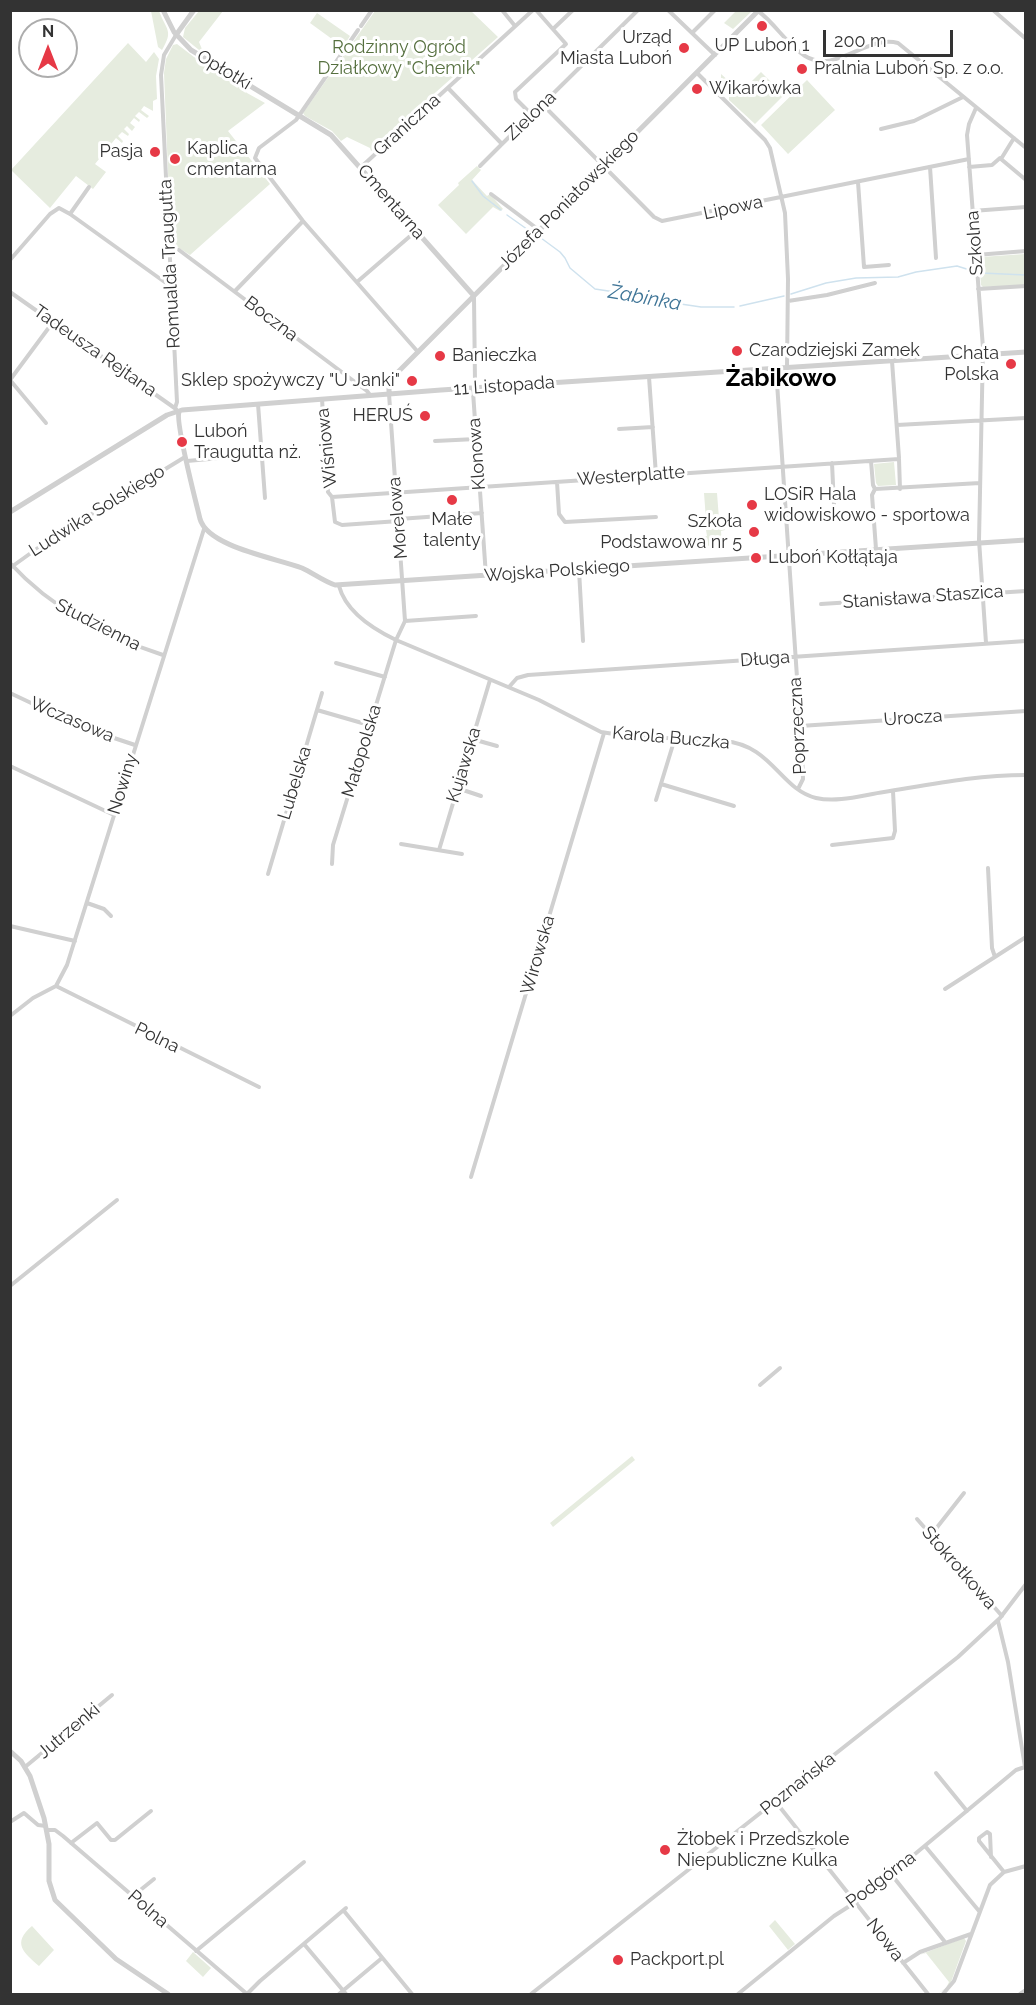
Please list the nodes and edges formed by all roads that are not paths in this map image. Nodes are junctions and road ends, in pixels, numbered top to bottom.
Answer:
1 (163, 10) edge
2 (194, 10) edge
3 (372, 10) edge
4 (502, 10) edge
5 (535, 10) edge
6 (573, 10) edge
7 (638, 10) edge
8 (668, 10) edge
9 (715, 10) edge
10 (993, 10) edge
11 (758, 11) edge
12 (515, 26) junction
13 (553, 29) junction
14 (692, 33) junction
15 (176, 35) junction
16 (1026, 39) edge
17 (715, 55) junction
18 (697, 73) junction
19 (448, 88) junction
20 (963, 96) junction
21 (543, 105) junction
22 (976, 108) junction
23 (532, 115) junction
24 (299, 116) junction
25 (881, 129) dead end
26 (1014, 138) junction
27 (501, 145) junction
28 (1026, 148) edge
29 (1001, 158) junction
30 (969, 159) junction
31 (480, 166) dead end
32 (603, 166) junction
33 (930, 167) junction
34 (969, 167) junction
35 (360, 168) junction
36 (1026, 180) edge
37 (858, 182) junction
38 (89, 187) dead end
39 (490, 194) dead end
40 (781, 198) junction
41 (1026, 207) edge
42 (972, 211) junction
43 (70, 214) junction
44 (303, 221) junction
45 (539, 230) junction
46 (416, 231) junction
47 (169, 249) junction
48 (1026, 251) edge
49 (976, 255) junction
50 (936, 258) dead end
51 (10, 260) edge
52 (889, 266) dead end
53 (357, 282) junction
54 (875, 283) dead end
55 (171, 285) junction
56 (1026, 286) edge
57 (978, 289) junction
58 (235, 291) junction
59 (10, 292) edge
60 (474, 296) junction
61 (788, 301) junction
62 (53, 322) junction
63 (418, 352) junction
64 (1026, 352) edge
65 (982, 355) junction
66 (892, 360) junction
67 (787, 367) junction
68 (776, 368) junction
69 (650, 376) junction
70 (10, 380) edge
71 (474, 388) junction
72 (389, 394) junction
73 (370, 395) junction
74 (322, 399) junction
75 (258, 404) junction
76 (177, 410) junction
77 (1026, 418) edge
78 (981, 421) junction
79 (46, 423) dead end
80 (897, 425) junction
81 (653, 427) junction
82 (619, 429) dead end
83 (476, 439) junction
84 (435, 441) dead end
85 (231, 457) dead end
86 (186, 459) junction
87 (899, 459) junction
88 (871, 460) junction
89 (832, 463) junction
90 (783, 466) junction
91 (656, 475) junction
92 (557, 482) junction
93 (980, 483) junction
94 (479, 486) junction
95 (875, 489) junction
96 (900, 489) junction
97 (396, 492) junction
98 (332, 497) junction
99 (265, 498) dead end
100 (834, 506) dead end
101 (10, 512) edge
102 (482, 513) junction
103 (656, 517) dead end
104 (399, 520) junction
105 (204, 529) junction
106 (1026, 540) edge
107 (979, 543) junction
108 (876, 549) junction
109 (790, 555) junction
110 (11, 566) edge
111 (579, 570) junction
112 (486, 576) junction
113 (403, 581) junction
114 (340, 588) junction
115 (1026, 591) edge
116 (982, 594) junction
117 (821, 604) dead end
118 (476, 616) dead end
119 (405, 621) junction
120 (396, 640) junction
121 (1026, 640) edge
122 (583, 641) dead end
123 (986, 643) junction
124 (163, 655) junction
125 (795, 657) junction
126 (336, 663) dead end
127 (385, 677) junction
128 (490, 680) junction
129 (509, 687) junction
130 (10, 693) edge
131 (322, 693) dead end
132 (317, 710) junction
133 (1026, 711) edge
134 (369, 725) junction
135 (800, 726) junction
136 (604, 733) junction
137 (675, 738) junction
138 (472, 739) junction
139 (135, 746) junction
140 (497, 746) dead end
141 (10, 766) edge
142 (1026, 775) edge
143 (661, 784) junction
144 (457, 788) junction
145 (798, 789) junction
146 (893, 790) junction
147 (482, 796) dead end
148 (656, 800) dead end
149 (735, 806) dead end
150 (114, 815) junction
151 (400, 844) dead end
152 (832, 845) dead end
153 (439, 850) junction
154 (462, 854) dead end
155 (332, 864) dead end
156 (988, 868) dead end
157 (268, 874) dead end
158 (87, 903) junction
159 (111, 916) dead end
160 (10, 926) edge
161 (1026, 937) edge
162 (75, 941) junction
163 (995, 957) junction
164 (56, 986) junction
165 (945, 989) dead end
166 (10, 1016) edge
167 (257, 1084) dead end
168 (471, 1177) dead end
169 (117, 1200) dead end
170 (10, 1286) edge
171 (780, 1368) dead end
172 (760, 1384) dead end
173 (964, 1493) dead end
174 (917, 1520) dead end
175 (931, 1534) junction
176 (1026, 1584) edge
177 (1002, 1616) junction
178 (998, 1620) junction
179 (112, 1695) dead end
180 (10, 1751) edge
181 (25, 1767) junction
182 (1025, 1767) edge
183 (936, 1773) dead end
184 (775, 1801) junction
185 (151, 1811) dead end
186 (967, 1811) junction
187 (10, 1822) edge
188 (47, 1828) junction
189 (71, 1843) junction
190 (925, 1846) junction
191 (992, 1857) junction
192 (304, 1862) dead end
193 (1026, 1866) edge
194 (1004, 1872) junction
195 (891, 1874) junction
196 (154, 1879) dead end
197 (133, 1896) junction
198 (856, 1902) junction
199 (979, 1911) junction
200 (971, 1934) junction
201 (945, 1942) junction
202 (304, 1944) junction
203 (196, 1951) junction
204 (382, 1958) junction
205 (903, 1963) junction
206 (1026, 1990) edge
207 (345, 1993) edge
208 (168, 1995) edge
209 (247, 1995) edge
210 (339, 1995) edge
211 (412, 1995) edge
212 (531, 1995) edge
213 (738, 1995) edge
214 (928, 1995) edge
215 (943, 1995) edge
216 (1020, 1995) edge

1 - 15 street, Opłotki
2 - 15 street
3 - 24 street
4 - 12 street
5 - 12 street, Graniczna
5 - 13 street
6 - 13 street
7 - 21 street, Zielona
8 - 14 street
9 - 14 street
10 - 16 street
11 - 17 street, Józefa Poniatowskiego
11 - 20 street
12 - 19 street, Graniczna
13 - 23 street
14 - 17 street
15 - 24 street, Opłotki
15 - 47 street, Romualda Traugutta
17 - 18 street, Józefa Poniatowskiego
18 - 32 street, Józefa Poniatowskiego
18 - 40 street
19 - 27 street, Zielona
19 - 35 street, Graniczna
20 - 22 street
20 - 25 street
21 - 23 street, Zielona
21 - 32 street, Lipowa
22 - 26 street
22 - 30 street, Szkolna
23 - 27 street, Zielona
24 - 35 street, Cmentarna
24 - 44 street
26 - 28 street
26 - 29 street
27 - 31 street, Zielona
29 - 34 street
29 - 36 street
30 - 33 street, Lipowa
30 - 34 street, Szkolna
32 - 40 street, Lipowa
32 - 45 street, Józefa Poniatowskiego
33 - 37 street, Lipowa
33 - 50 street
34 - 42 street, Szkolna
35 - 46 street, Cmentarna
37 - 40 street, Lipowa
37 - 52 street
38 - 43 street
39 - 45 street
40 - 61 street
41 - 42 street
42 - 49 street, Szkolna
43 - 51 street
43 - 55 street
44 - 53 street
44 - 58 street
45 - 60 street, Józefa Poniatowskiego
46 - 53 street
46 - 60 street, Cmentarna
47 - 55 street, Romualda Traugutta
47 - 58 street, Boczna
48 - 49 street
49 - 57 street, Szkolna
53 - 63 street
54 - 61 street
55 - 76 street, Romualda Traugutta
56 - 57 street
57 - 65 street, Szkolna
58 - 73 street, Boczna
59 - 62 street, Tadeusza Rejtana
60 - 63 street, Józefa Poniatowskiego
60 - 71 street, Klonowa
61 - 67 street
62 - 70 street
62 - 76 street, Tadeusza Rejtana
63 - 72 street, Józefa Poniatowskiego
64 - 65 street, 11 Listopada
65 - 66 street, 11 Listopada
65 - 78 street, Szkolna
66 - 67 street, 11 Listopada
66 - 80 street
67 - 68 street, 11 Listopada
68 - 69 street, 11 Listopada
68 - 90 street, Poprzeczna
69 - 71 street, 11 Listopada
69 - 81 street
70 - 79 street
71 - 72 street, 11 Listopada
71 - 83 street, Klonowa
72 - 73 street, 11 Listopada
72 - 97 street, Morelowa
73 - 74 street, 11 Listopada
74 - 75 street, 11 Listopada
74 - 98 street, Wiśniowa
75 - 76 street, 11 Listopada
75 - 99 street
76 - 86 street, Romualda Traugutta
76 - 101 street, 11 Listopada
77 - 78 street
78 - 80 street
78 - 93 street, Szkolna
80 - 87 street
81 - 82 street
81 - 91 street
83 - 84 street
83 - 94 street, Klonowa
85 - 86 street
86 - 105 street, Romualda Traugutta
86 - 110 street, Ludwika Solskiego
87 - 88 street, Westerplatte
87 - 96 street
88 - 89 street, Westerplatte
88 - 95 street
89 - 90 street, Westerplatte
89 - 100 street
90 - 91 street, Westerplatte
90 - 109 street, Poprzeczna
91 - 92 street, Westerplatte
92 - 94 street, Westerplatte
92 - 103 street
93 - 96 street
93 - 107 street, Szkolna
94 - 97 street, Westerplatte
94 - 102 street, Klonowa
95 - 96 street
95 - 108 street
97 - 98 street, Westerplatte
97 - 104 street, Morelowa
98 - 104 street, Wiśniowa
102 - 104 street
102 - 112 street, Klonowa
104 - 113 street, Morelowa
105 - 114 street
105 - 124 street, Nowiny
106 - 107 street, Wojska Polskiego
107 - 108 street, Wojska Polskiego
107 - 116 street, Szkolna
108 - 109 street, Wojska Polskiego
109 - 111 street, Wojska Polskiego
109 - 125 street, Poprzeczna
110 - 124 street, Studzienna
111 - 112 street, Wojska Polskiego
111 - 122 street
112 - 113 street, Wojska Polskiego
113 - 114 street, Wojska Polskiego
113 - 119 street, Morelowa
114 - 120 street, Karola Buczka
115 - 116 street, Stanisława Staszica
116 - 117 street, Stanisława Staszica
116 - 123 street, Szkolna
118 - 119 street
119 - 120 street, Morelowa
120 - 127 street, Małopolska
120 - 128 street, Karola Buczka
121 - 123 street, Długa
123 - 125 street, Długa
124 - 139 street, Nowiny
125 - 129 street, Długa
125 - 135 street, Poprzeczna
126 - 127 street
127 - 134 street, Małopolska
128 - 129 street, Karola Buczka
128 - 138 street, Kujawska
129 - 136 street, Karola Buczka
130 - 139 street, Wczasowa
131 - 132 street, Lubelska
132 - 134 street
132 - 157 street, Lubelska
133 - 135 street, Urocza
134 - 155 street, Małopolska
135 - 145 street, Poprzeczna
136 - 137 street, Karola Buczka
136 - 168 street, Wirowska
137 - 143 street
137 - 145 street, Karola Buczka
138 - 140 street
138 - 144 street, Kujawska
139 - 150 street, Nowiny
141 - 150 street
142 - 146 street, Karola Buczka
143 - 148 street
143 - 149 street
144 - 147 street
144 - 153 street, Kujawska
145 - 146 street, Karola Buczka
146 - 152 street
150 - 158 street, Nowiny
151 - 153 street
153 - 154 street
156 - 163 street
158 - 159 street
158 - 162 street, Nowiny
160 - 162 street
161 - 163 street
162 - 164 street, Nowiny
163 - 165 street
164 - 166 street
164 - 167 street, Polna
169 - 170 street
171 - 172 street
173 - 175 street
174 - 175 street, Stokrotkowa
175 - 177 street, Stokrotkowa
176 - 177 street, Poznańska
177 - 178 street, Poznańska
178 - 182 street
178 - 184 street, Poznańska
179 - 181 street, Jutrzenki
180 - 181 street
181 - 188 street
182 - 186 street, Podgórna
183 - 186 street
184 - 198 street, Nowa
184 - 212 street, Poznańska
185 - 189 street
186 - 190 street, Podgórna
187 - 188 street, Polna
188 - 189 street, Polna
188 - 208 street
189 - 197 street, Polna
190 - 195 street, Podgórna
190 - 199 street
191 - 191 street
191 - 194 street
192 - 203 street
193 - 194 street
194 - 199 street
195 - 198 street, Podgórna
195 - 201 street
196 - 197 street
197 - 203 street, Polna
198 - 205 street, Nowa
198 - 213 street, Podgórna
199 - 200 street
200 - 201 street
200 - 215 street
201 - 205 street
202 - 204 street
202 - 207 street
202 - 209 street
203 - 209 street, Polna
204 - 207 street
204 - 211 street
205 - 214 street, Nowa
206 - 216 street
207 - 210 street

